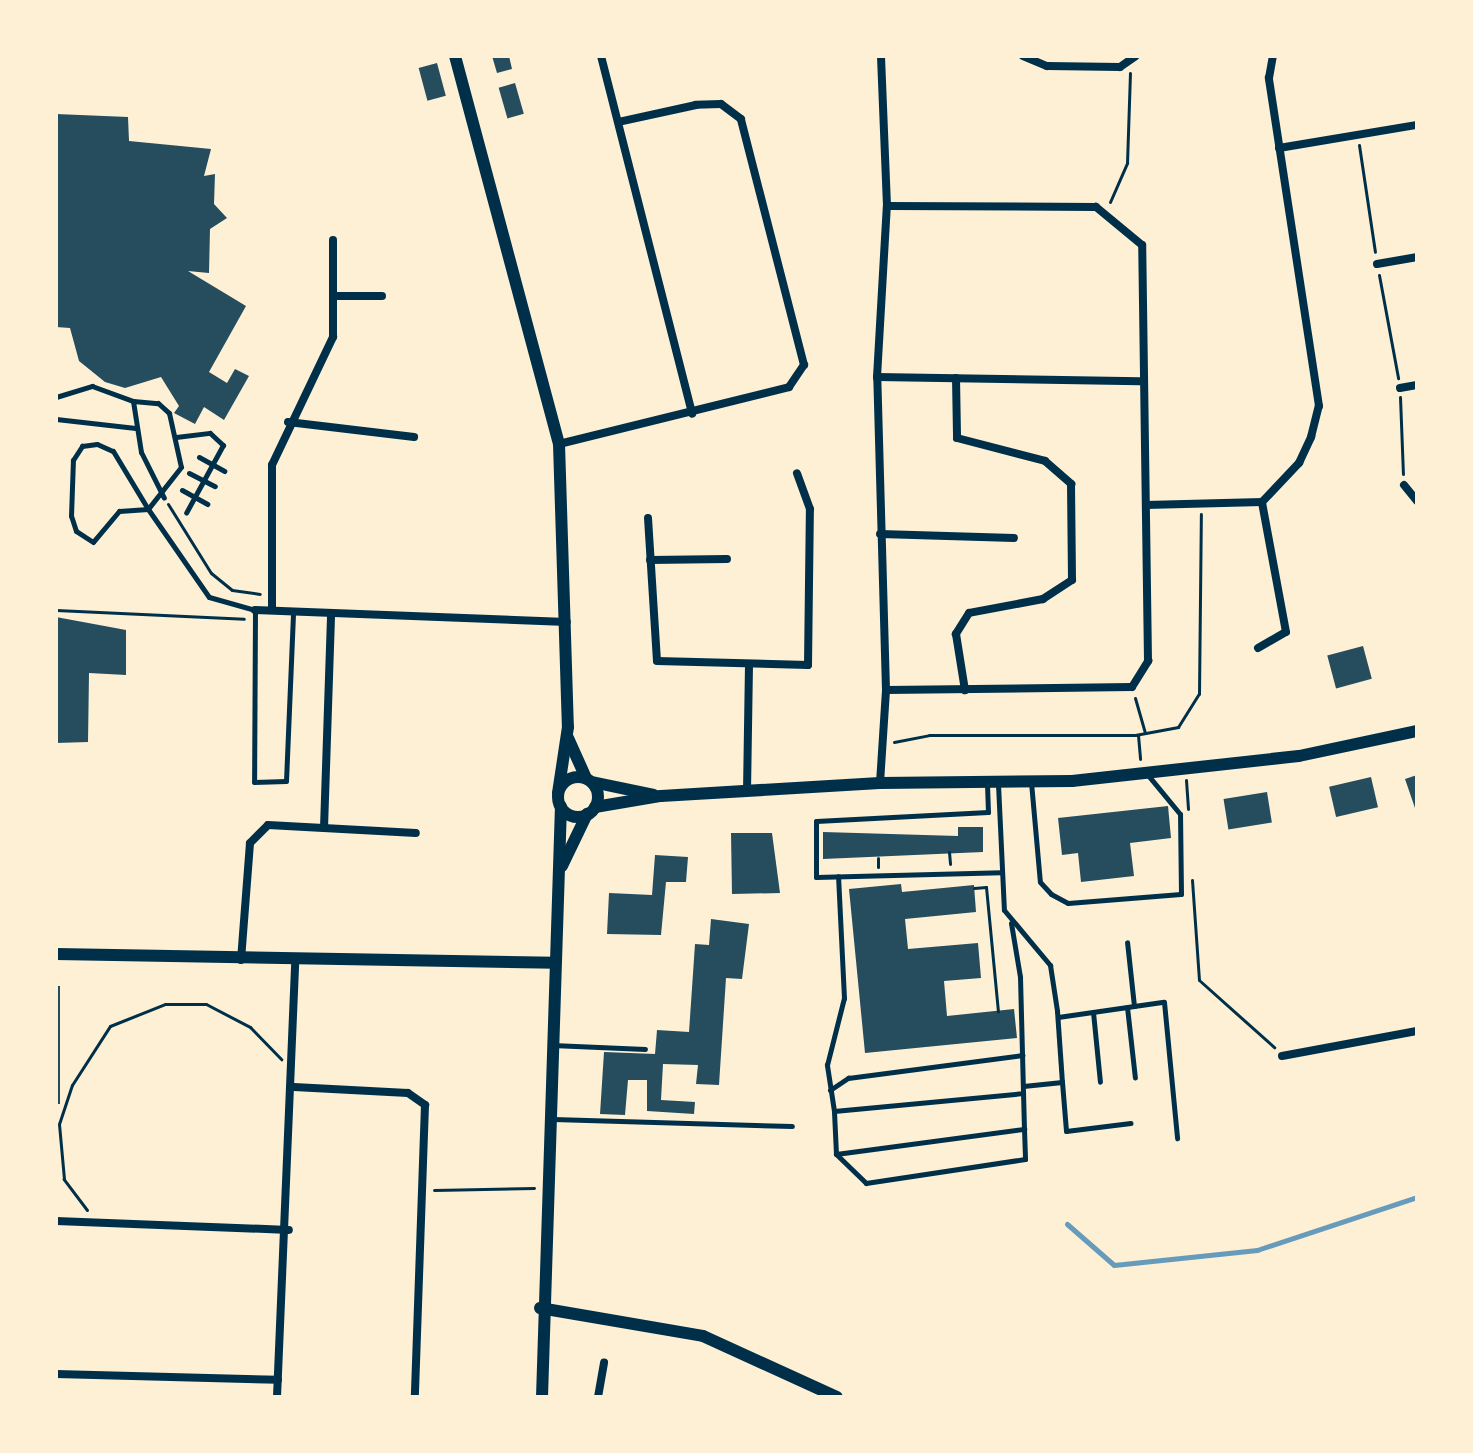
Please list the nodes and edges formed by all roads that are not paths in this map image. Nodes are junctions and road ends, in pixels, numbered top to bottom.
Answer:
1 (455, 56) edge
2 (601, 56) edge
3 (881, 56) edge
4 (1023, 56) edge
5 (1273, 56) edge
6 (1134, 59) edge
7 (619, 122) junction
8 (1417, 125) edge
9 (1279, 148) junction
10 (887, 206) junction
11 (333, 240) dead end
12 (1417, 257) edge
13 (1377, 264) road end
14 (333, 296) junction
15 (382, 296) dead end
16 (877, 377) junction
17 (956, 378) junction
18 (1140, 381) junction
19 (1417, 385) edge
20 (1400, 388) road end
21 (56, 397) edge
22 (133, 401) junction
23 (692, 414) junction
24 (56, 419) edge
25 (288, 422) junction
26 (135, 428) junction
27 (176, 437) junction
28 (414, 437) dead end
29 (559, 444) junction
30 (199, 457) dead end
31 (213, 464) junction
32 (224, 471) dead end
33 (189, 473) dead end
34 (797, 473) dead end
35 (204, 480) junction
36 (1404, 485) road end
37 (215, 486) dead end
38 (182, 490) dead end
39 (164, 498) junction
40 (195, 498) junction
41 (1417, 501) edge
42 (1262, 502) junction
43 (207, 504) dead end
44 (1146, 505) junction
45 (148, 509) junction
46 (186, 513) dead end
47 (648, 518) dead end
48 (880, 534) junction
49 (1014, 538) dead end
50 (727, 559) dead end
51 (650, 560) junction
52 (272, 610) junction
53 (293, 611) junction
54 (331, 613) junction
55 (255, 614) junction
56 (567, 622) junction
57 (1258, 648) dead end
58 (749, 668) junction
59 (886, 690) junction
60 (965, 690) junction
61 (1417, 731) edge
62 (568, 738) junction
63 (1144, 773) junction
64 (589, 780) junction
65 (1031, 782) junction
66 (880, 783) junction
67 (992, 784) junction
68 (747, 792) junction
69 (661, 796) junction
70 (560, 800) junction
71 (591, 811) junction
72 (324, 828) junction
73 (416, 833) dead end
74 (559, 872) junction
75 (1001, 872) junction
76 (838, 876) junction
77 (1011, 923) junction
78 (1127, 942) dead end
79 (56, 954) edge
80 (241, 962) junction
81 (295, 963) junction
82 (555, 963) junction
83 (1131, 1006) junction
84 (1093, 1012) junction
85 (1058, 1017) junction
86 (1417, 1031) edge
87 (551, 1045) junction
88 (645, 1049) dead end
89 (1022, 1055) junction
90 (1282, 1056) road end
91 (1135, 1078) dead end
92 (1062, 1082) junction
93 (1100, 1082) dead end
94 (294, 1087) junction
95 (1023, 1089) junction
96 (830, 1090) junction
97 (834, 1111) junction
98 (548, 1118) junction
99 (1131, 1123) dead end
100 (792, 1126) dead end
101 (1024, 1129) junction
102 (1177, 1138) dead end
103 (836, 1154) junction
104 (56, 1221) edge
105 (289, 1230) junction
106 (540, 1308) junction
107 (604, 1363) dead end
108 (56, 1374) edge
109 (278, 1380) junction
110 (277, 1397) edge
111 (415, 1397) edge
112 (542, 1397) edge
113 (598, 1397) edge
114 (837, 1397) edge

1 - 29 street
2 - 7 street
3 - 10 street
4 - 6 street
5 - 9 street
7 - 23 street
7 - 23 street
8 - 9 street
9 - 42 street
10 - 16 street
10 - 18 street
11 - 14 street
12 - 13 street
14 - 15 street
14 - 25 street
16 - 17 street
16 - 48 street
17 - 18 street
17 - 60 street
18 - 44 street
19 - 20 street
21 - 22 lane
22 - 26 lane
22 - 27 lane
23 - 29 street
24 - 26 lane
25 - 28 street
25 - 52 street
26 - 39 lane
27 - 31 lane
27 - 39 lane
29 - 56 street
30 - 31 lane
31 - 32 lane
31 - 35 lane
33 - 35 lane
34 - 58 street
35 - 37 lane
35 - 40 lane
36 - 41 street
38 - 40 lane
39 - 45 lane
40 - 43 lane
40 - 46 lane
42 - 44 street
42 - 57 street
44 - 60 street
45 - 45 lane
45 - 55 lane
47 - 51 street
48 - 49 street
48 - 59 street
50 - 51 street
51 - 58 street
52 - 53 street
52 - 55 street
53 - 54 street
53 - 55 lane
54 - 56 street
54 - 72 street
56 - 62 street
58 - 68 street
59 - 60 street
59 - 66 street
61 - 63 street
62 - 64 street
62 - 70 street
63 - 65 street
63 - 65 lane
64 - 69 street
64 - 70 street
64 - 71 street
65 - 67 street
66 - 67 street
66 - 68 street
67 - 75 lane
67 - 76 lane
68 - 69 street
69 - 71 street
70 - 71 street
70 - 74 street
71 - 74 street
72 - 73 street
72 - 80 street
74 - 82 street
75 - 76 lane
75 - 77 lane
76 - 96 lane
77 - 85 lane
77 - 89 lane
78 - 83 lane
79 - 80 street
80 - 81 street
81 - 82 street
81 - 94 street
82 - 87 street
83 - 84 lane
83 - 91 lane
83 - 102 lane
84 - 85 lane
84 - 93 lane
85 - 92 lane
86 - 90 street
87 - 88 lane
87 - 98 street
89 - 95 lane
89 - 96 lane
92 - 95 lane
92 - 99 lane
94 - 105 street
94 - 111 street
95 - 97 lane
95 - 101 lane
96 - 97 lane
97 - 103 lane
98 - 100 lane
98 - 106 street
101 - 103 lane
101 - 103 lane
104 - 105 street
105 - 109 street
106 - 112 street
106 - 114 street
107 - 113 street
108 - 109 street
109 - 110 street

